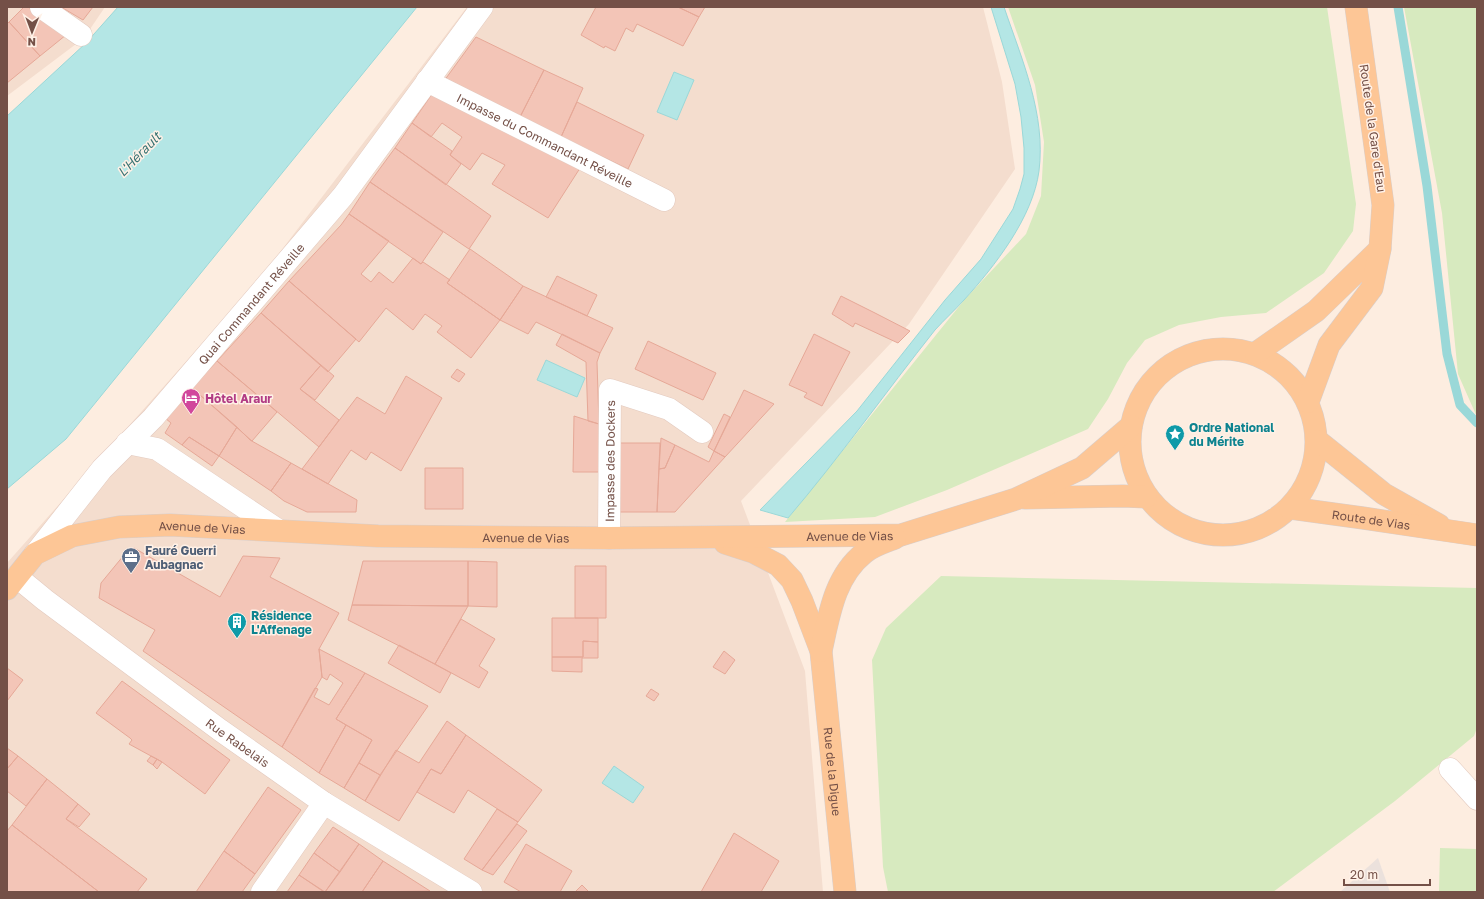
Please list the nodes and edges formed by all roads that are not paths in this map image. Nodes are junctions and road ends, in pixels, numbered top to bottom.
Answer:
1 (41, 7) edge
2 (482, 7) edge
3 (1356, 7) edge
4 (82, 35) dead end
5 (427, 81) junction
6 (664, 200) dead end
7 (1380, 249) junction
8 (1256, 353) junction
9 (1308, 402) junction
10 (1131, 426) junction
11 (702, 432) dead end
12 (1318, 441) junction
13 (127, 443) junction
14 (1146, 498) junction
15 (1016, 499) junction
16 (1290, 508) junction
17 (278, 530) junction
18 (1452, 532) junction
19 (901, 535) junction
20 (1477, 536) edge
21 (703, 537) junction
22 (609, 538) junction
23 (34, 554) junction
24 (12, 583) edge
25 (821, 651) junction
26 (1450, 769) dead end
27 (1477, 799) edge
28 (324, 803) junction
29 (262, 892) edge
30 (470, 892) edge
31 (845, 892) edge

1 - 4 street
2 - 5 street, Quai Commandant Réveille
3 - 7 main road, Route de la Gare d'Eau
5 - 6 street, Impasse du Commandant Réveille
5 - 13 street, Quai Commandant Réveille
7 - 8 main road
7 - 9 main road, Route de la Gare d'Eau
8 - 9 main road
8 - 10 main road
9 - 12 main road
10 - 14 main road
10 - 15 main road, Avenue de Vias
11 - 22 street, Impasse des Dockers
12 - 16 main road
12 - 18 main road, Route de Vias
13 - 17 street
13 - 23 street, Quai Commandant Réveille
14 - 15 main road, Avenue de Vias
14 - 16 main road
15 - 19 main road, Avenue de Vias
16 - 18 main road, Route de Vias
17 - 22 main road, Avenue de Vias
17 - 23 main road, Avenue de Vias
18 - 20 main road, Route de Vias
19 - 21 main road, Avenue de Vias
19 - 25 main road, Rue de la Digue
21 - 22 main road, Avenue de Vias
21 - 25 main road, Rue de la Digue
23 - 24 main road, Quai Commandant Réveille
24 - 28 street, Rue Rabelais
25 - 31 main road, Rue de la Digue
26 - 27 street
28 - 29 street
28 - 30 street, Rue Rabelais

